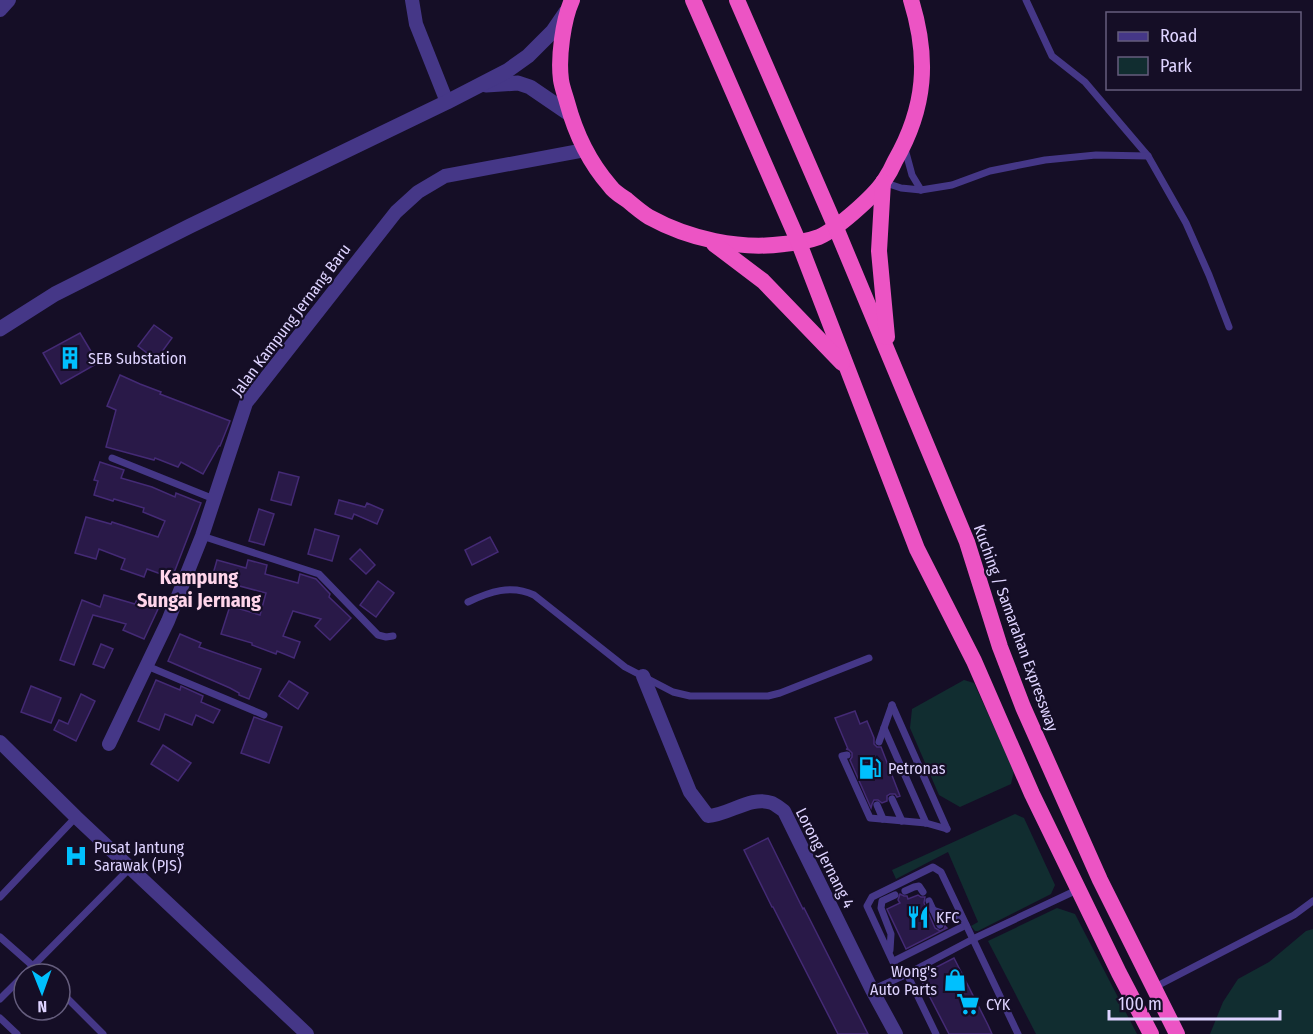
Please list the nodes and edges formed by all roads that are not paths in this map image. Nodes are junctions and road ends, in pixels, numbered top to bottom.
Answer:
1 (9, 0) edge
2 (412, 0) edge
3 (693, 0) edge
4 (737, 0) edge
5 (911, 0) edge
6 (1026, 0) edge
7 (570, 5) edge
8 (0, 10) edge
9 (480, 85) junction
10 (447, 102) junction
11 (571, 115) junction
12 (904, 146) junction
13 (585, 150) junction
14 (1148, 156) junction
15 (883, 182) junction
16 (921, 190) junction
17 (836, 228) junction
18 (707, 240) junction
19 (799, 243) junction
20 (1230, 327) dead end
21 (0, 329) edge
22 (889, 355) junction
23 (848, 370) junction
24 (112, 458) dead end
25 (214, 500) junction
26 (202, 536) junction
27 (468, 602) dead end
28 (393, 636) dead end
29 (869, 658) dead end
30 (147, 666) junction
31 (643, 676) junction
32 (264, 715) dead end
33 (884, 728) junction
34 (0, 742) edge
35 (879, 742) dead end
36 (110, 744) dead end
37 (848, 755) dead end
38 (892, 799) dead end
39 (877, 805) dead end
40 (76, 817) junction
41 (883, 819) junction
42 (902, 821) junction
43 (926, 823) junction
44 (130, 868) junction
45 (1079, 889) junction
46 (904, 891) dead end
47 (924, 892) dead end
48 (896, 895) dead end
49 (0, 897) edge
50 (929, 901) dead end
51 (1313, 901) edge
52 (933, 910) junction
53 (965, 923) junction
54 (940, 925) dead end
55 (0, 937) edge
56 (973, 939) junction
57 (890, 952) junction
58 (894, 961) junction
59 (30, 962) edge
60 (37, 962) edge
61 (904, 975) junction
62 (12, 987) edge
63 (1153, 988) junction
64 (872, 990) junction
65 (0, 999) edge
66 (72, 1004) edge
67 (0, 1018) edge
68 (17, 1034) edge
69 (103, 1034) edge
70 (307, 1034) edge
71 (896, 1034) edge
72 (936, 1034) edge
73 (1018, 1034) edge
74 (1151, 1034) edge
75 (1177, 1034) edge

1 - 8 street
2 - 10 street
3 - 19 highway
4 - 17 highway, Kuching / Samarahan Expressway
5 - 12 highway
6 - 14 lane
7 - 9 street
7 - 11 highway
9 - 10 street
9 - 11 street
10 - 21 street
11 - 13 highway
12 - 15 highway
12 - 16 lane
13 - 18 highway
13 - 25 street, Jalan Kampung Jernang Baru
14 - 16 lane
14 - 20 lane
15 - 16 lane
15 - 17 highway
15 - 22 highway
17 - 19 highway
17 - 22 highway, Kuching / Samarahan Expressway
18 - 19 highway
18 - 23 highway
19 - 23 highway
22 - 63 highway, Kuching / Samarahan Expressway
23 - 45 highway
24 - 25 lane
25 - 26 street, Jalan Kampung Jernang Baru
26 - 28 lane
26 - 30 street, Jalan Kampung Jernang Baru
27 - 31 lane
29 - 31 lane
30 - 32 lane
30 - 36 street, Jalan Kampung Jernang Baru
31 - 64 street, Lorong Jernang 4
33 - 35 lane
33 - 43 lane
33 - 43 lane
34 - 40 street
37 - 41 lane
38 - 42 lane
39 - 41 lane
40 - 44 street
40 - 49 lane
41 - 42 lane
42 - 43 lane
44 - 60 lane
44 - 70 street
45 - 56 lane
45 - 74 highway
46 - 47 lane
48 - 57 lane
50 - 52 lane
51 - 63 lane
52 - 53 lane
52 - 54 lane
53 - 56 lane
53 - 57 lane
53 - 58 lane
55 - 59 lane
56 - 61 lane
56 - 73 lane
57 - 58 lane
58 - 61 lane
61 - 64 lane
61 - 72 lane
62 - 65 lane
63 - 75 highway, Kuching / Samarahan Expressway
64 - 71 street, Lorong Jernang 4
66 - 69 lane
67 - 68 lane

